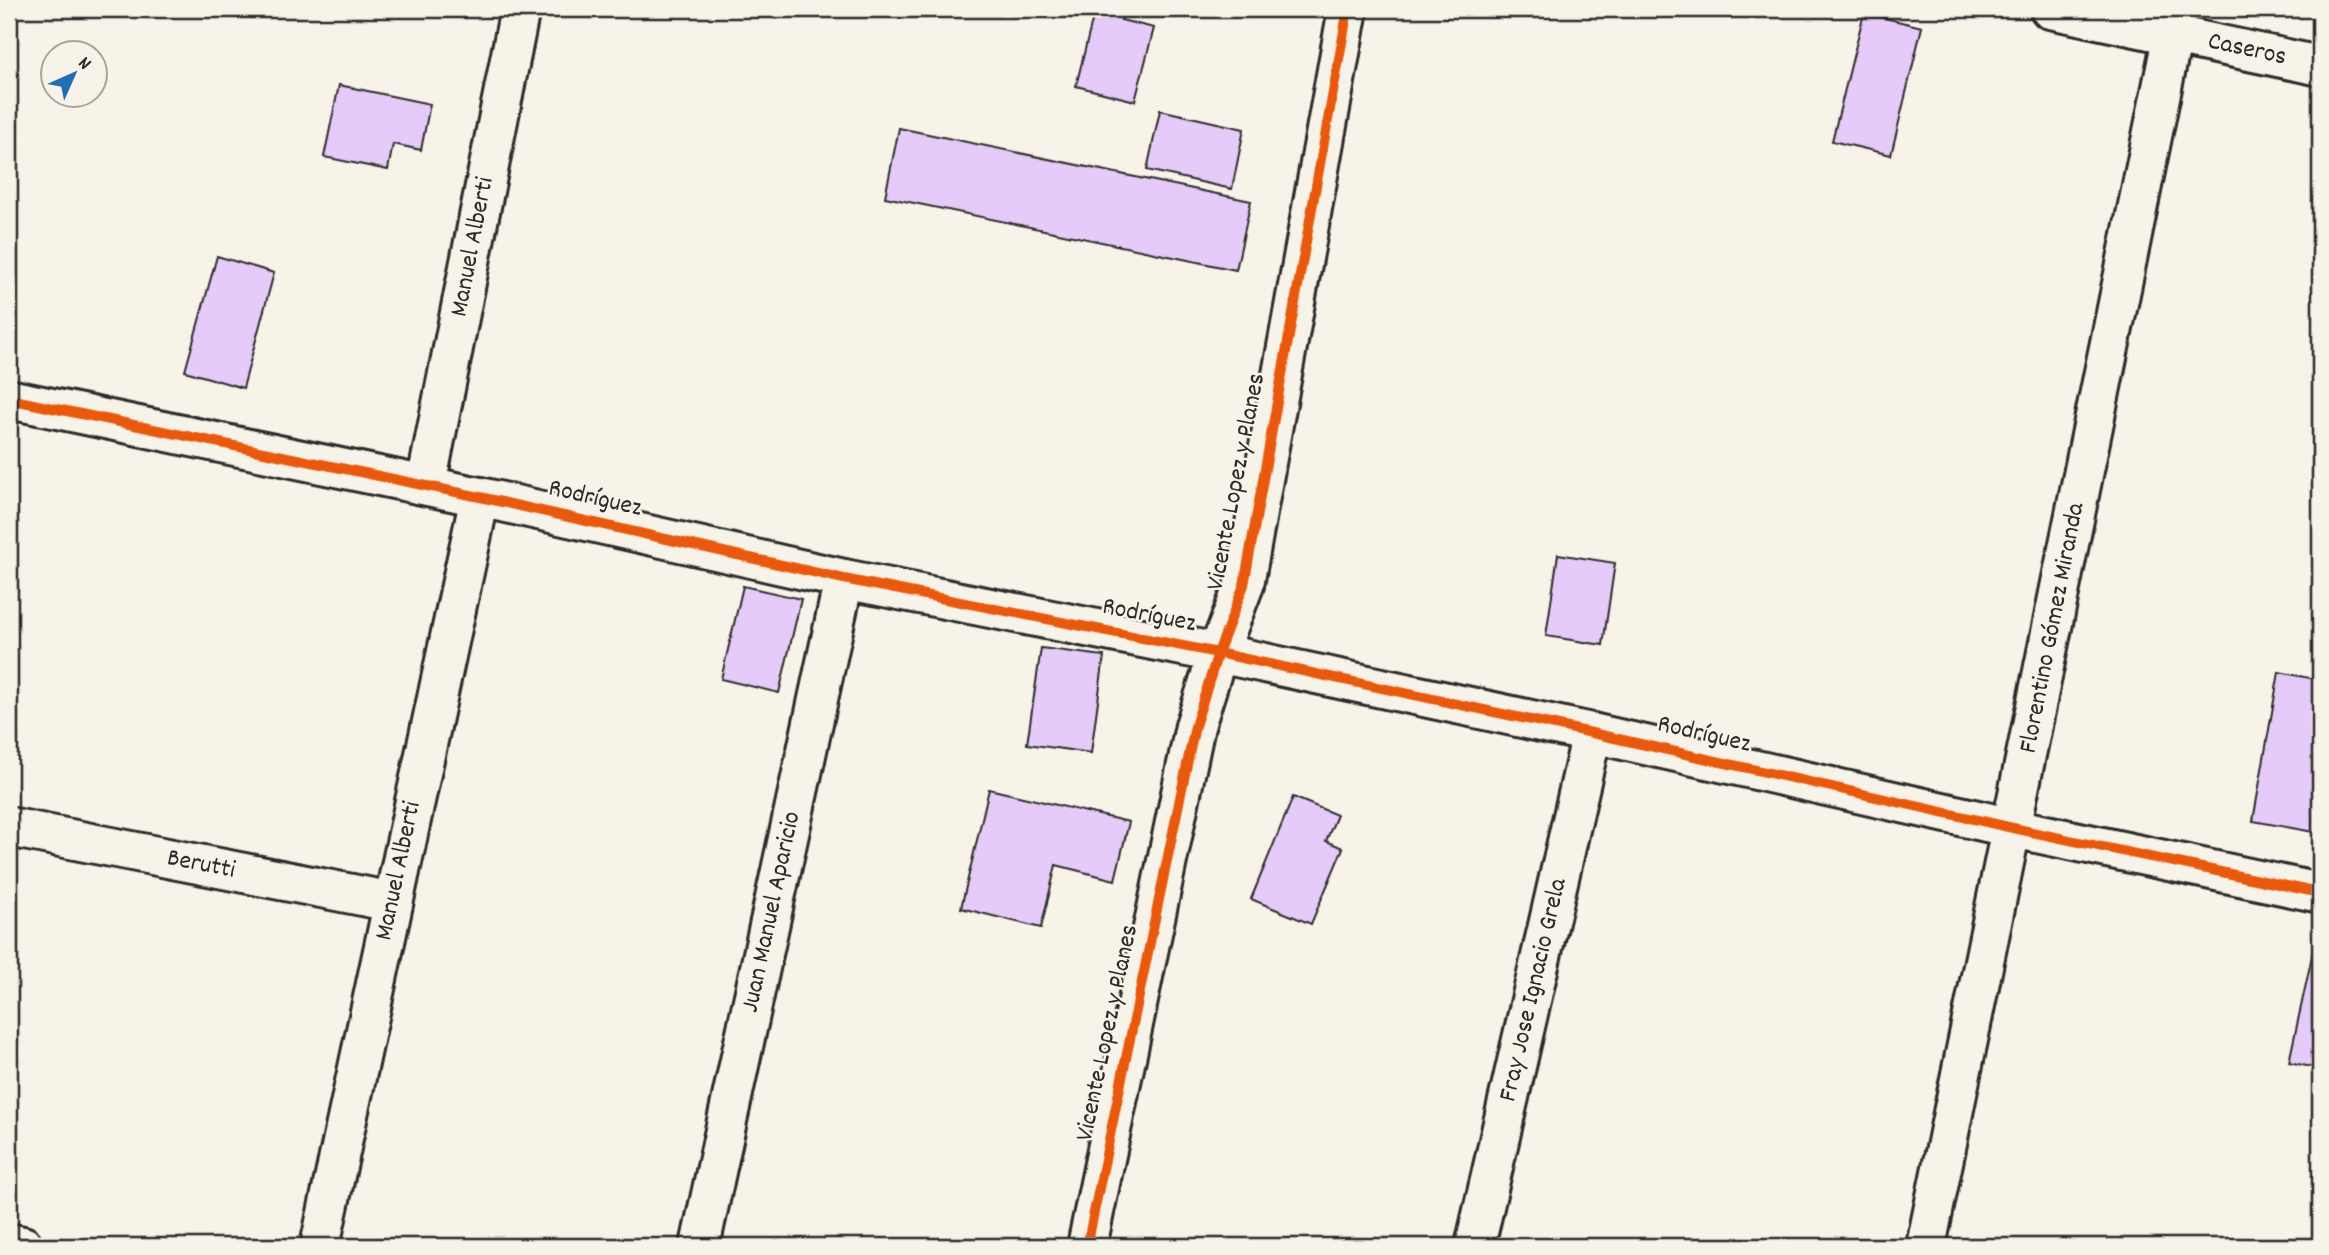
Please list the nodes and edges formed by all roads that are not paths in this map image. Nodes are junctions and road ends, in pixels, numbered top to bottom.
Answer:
1 (520, 9) edge
2 (1348, 9) edge
3 (2050, 9) edge
4 (2176, 22) edge
5 (2320, 66) edge
6 (9, 399) edge
7 (426, 485) junction
8 (481, 497) junction
9 (844, 579) junction
10 (1218, 653) junction
11 (1592, 733) junction
12 (9, 827) edge
13 (2013, 828) junction
14 (2320, 893) edge
15 (393, 902) junction
16 (9, 1243) edge
17 (23, 1246) edge
18 (320, 1246) edge
19 (700, 1246) edge
20 (1087, 1246) edge
21 (1475, 1246) edge
22 (1926, 1246) edge

1 - 7 street, Manuel Alberti
2 - 10 street, Vicente Lopez y Planes
3 - 4 street, Caseros
4 - 5 street, Caseros
4 - 13 street, Florentino Gómez Miranda
6 - 7 street, Rodríguez
7 - 8 street, Rodríguez
8 - 9 street, Rodríguez
8 - 15 street, Manuel Alberti
9 - 10 street, Rodríguez
9 - 19 street, Juan Manuel Aparicio
10 - 11 street, Rodríguez
10 - 20 street, Vicente Lopez y Planes
11 - 13 street, Rodríguez
11 - 21 street, Fray Jose Ignacio Grela
12 - 15 street, Berutti
13 - 14 street, Rodríguez
13 - 22 street, Florentino Gómez Miranda
15 - 18 street, Manuel Alberti
16 - 17 street

